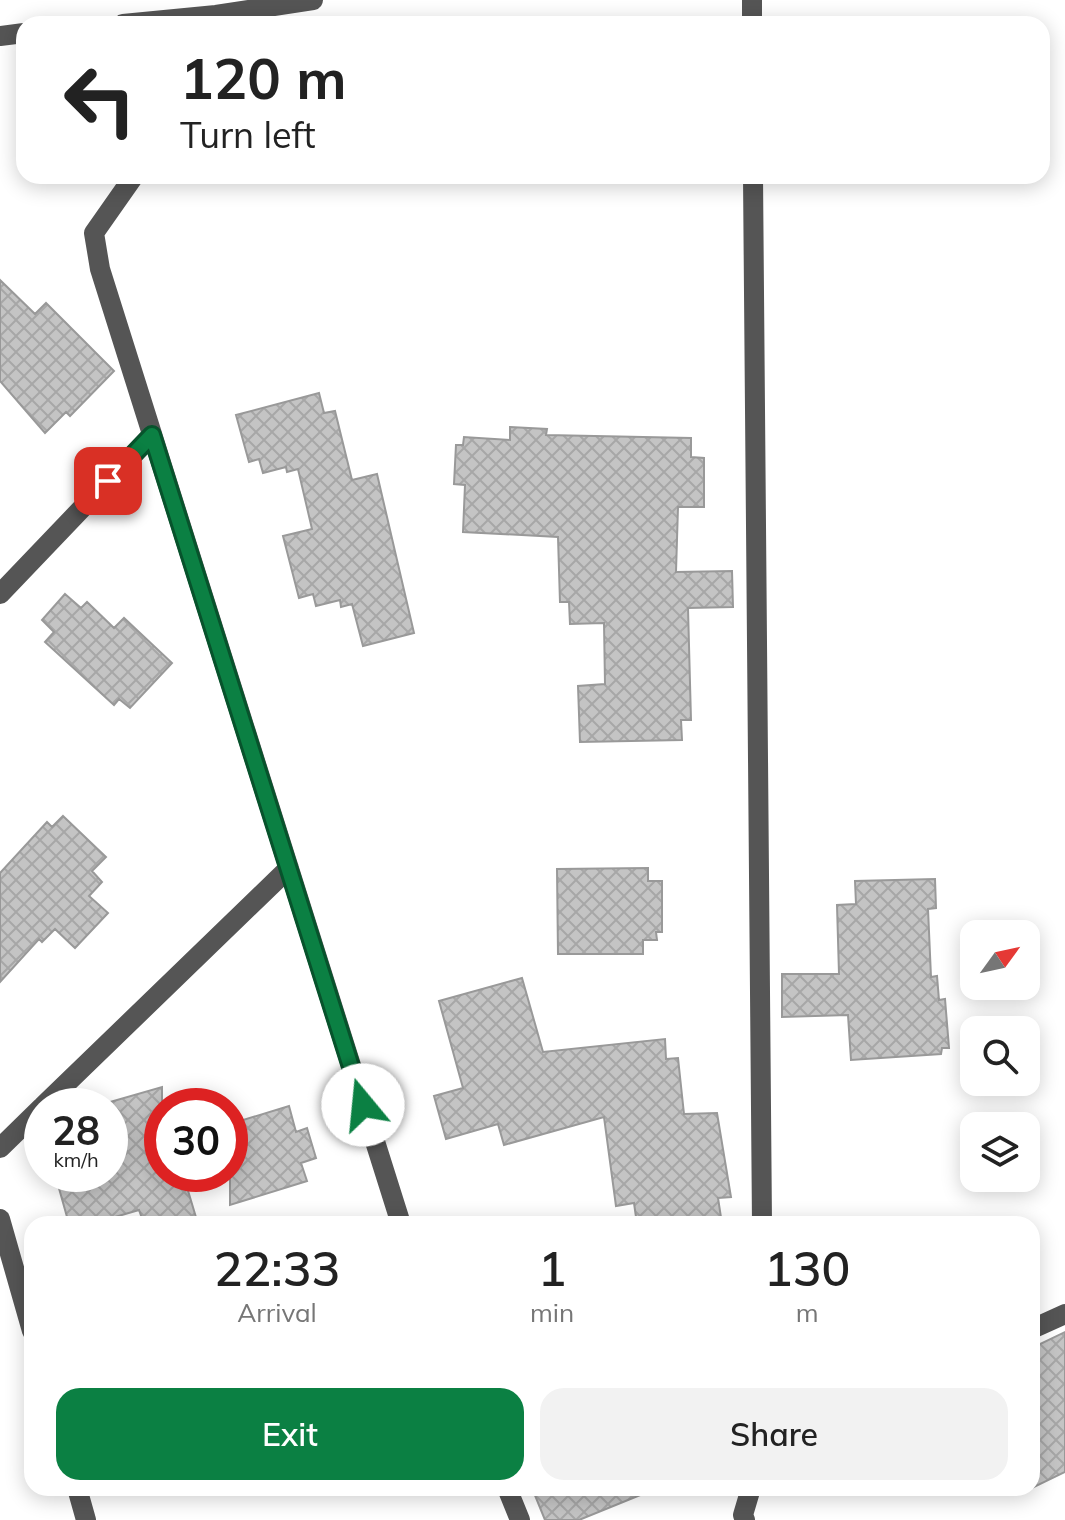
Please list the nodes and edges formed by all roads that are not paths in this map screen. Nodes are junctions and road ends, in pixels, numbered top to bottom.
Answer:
1 (313, 0) edge
2 (237, 16) edge
3 (128, 184) edge
4 (753, 184) edge
5 (152, 435) junction
6 (0, 594) edge
7 (289, 868) junction
8 (63, 1088) edge
9 (24, 1125) edge
10 (0, 1148) edge
11 (398, 1216) edge
12 (762, 1216) edge
13 (0, 1219) edge
14 (24, 1303) edge
15 (1065, 1314) edge
16 (1040, 1325) edge
17 (79, 1496) edge
18 (510, 1496) edge
19 (749, 1496) edge
20 (86, 1520) edge
21 (520, 1520) edge
22 (745, 1520) edge

1 - 2 street
3 - 5 street
4 - 12 street
5 - 6 street
5 - 7 street
7 - 8 street
7 - 11 street
9 - 10 street
13 - 14 street
15 - 16 street
17 - 20 street
18 - 21 street
19 - 22 street

